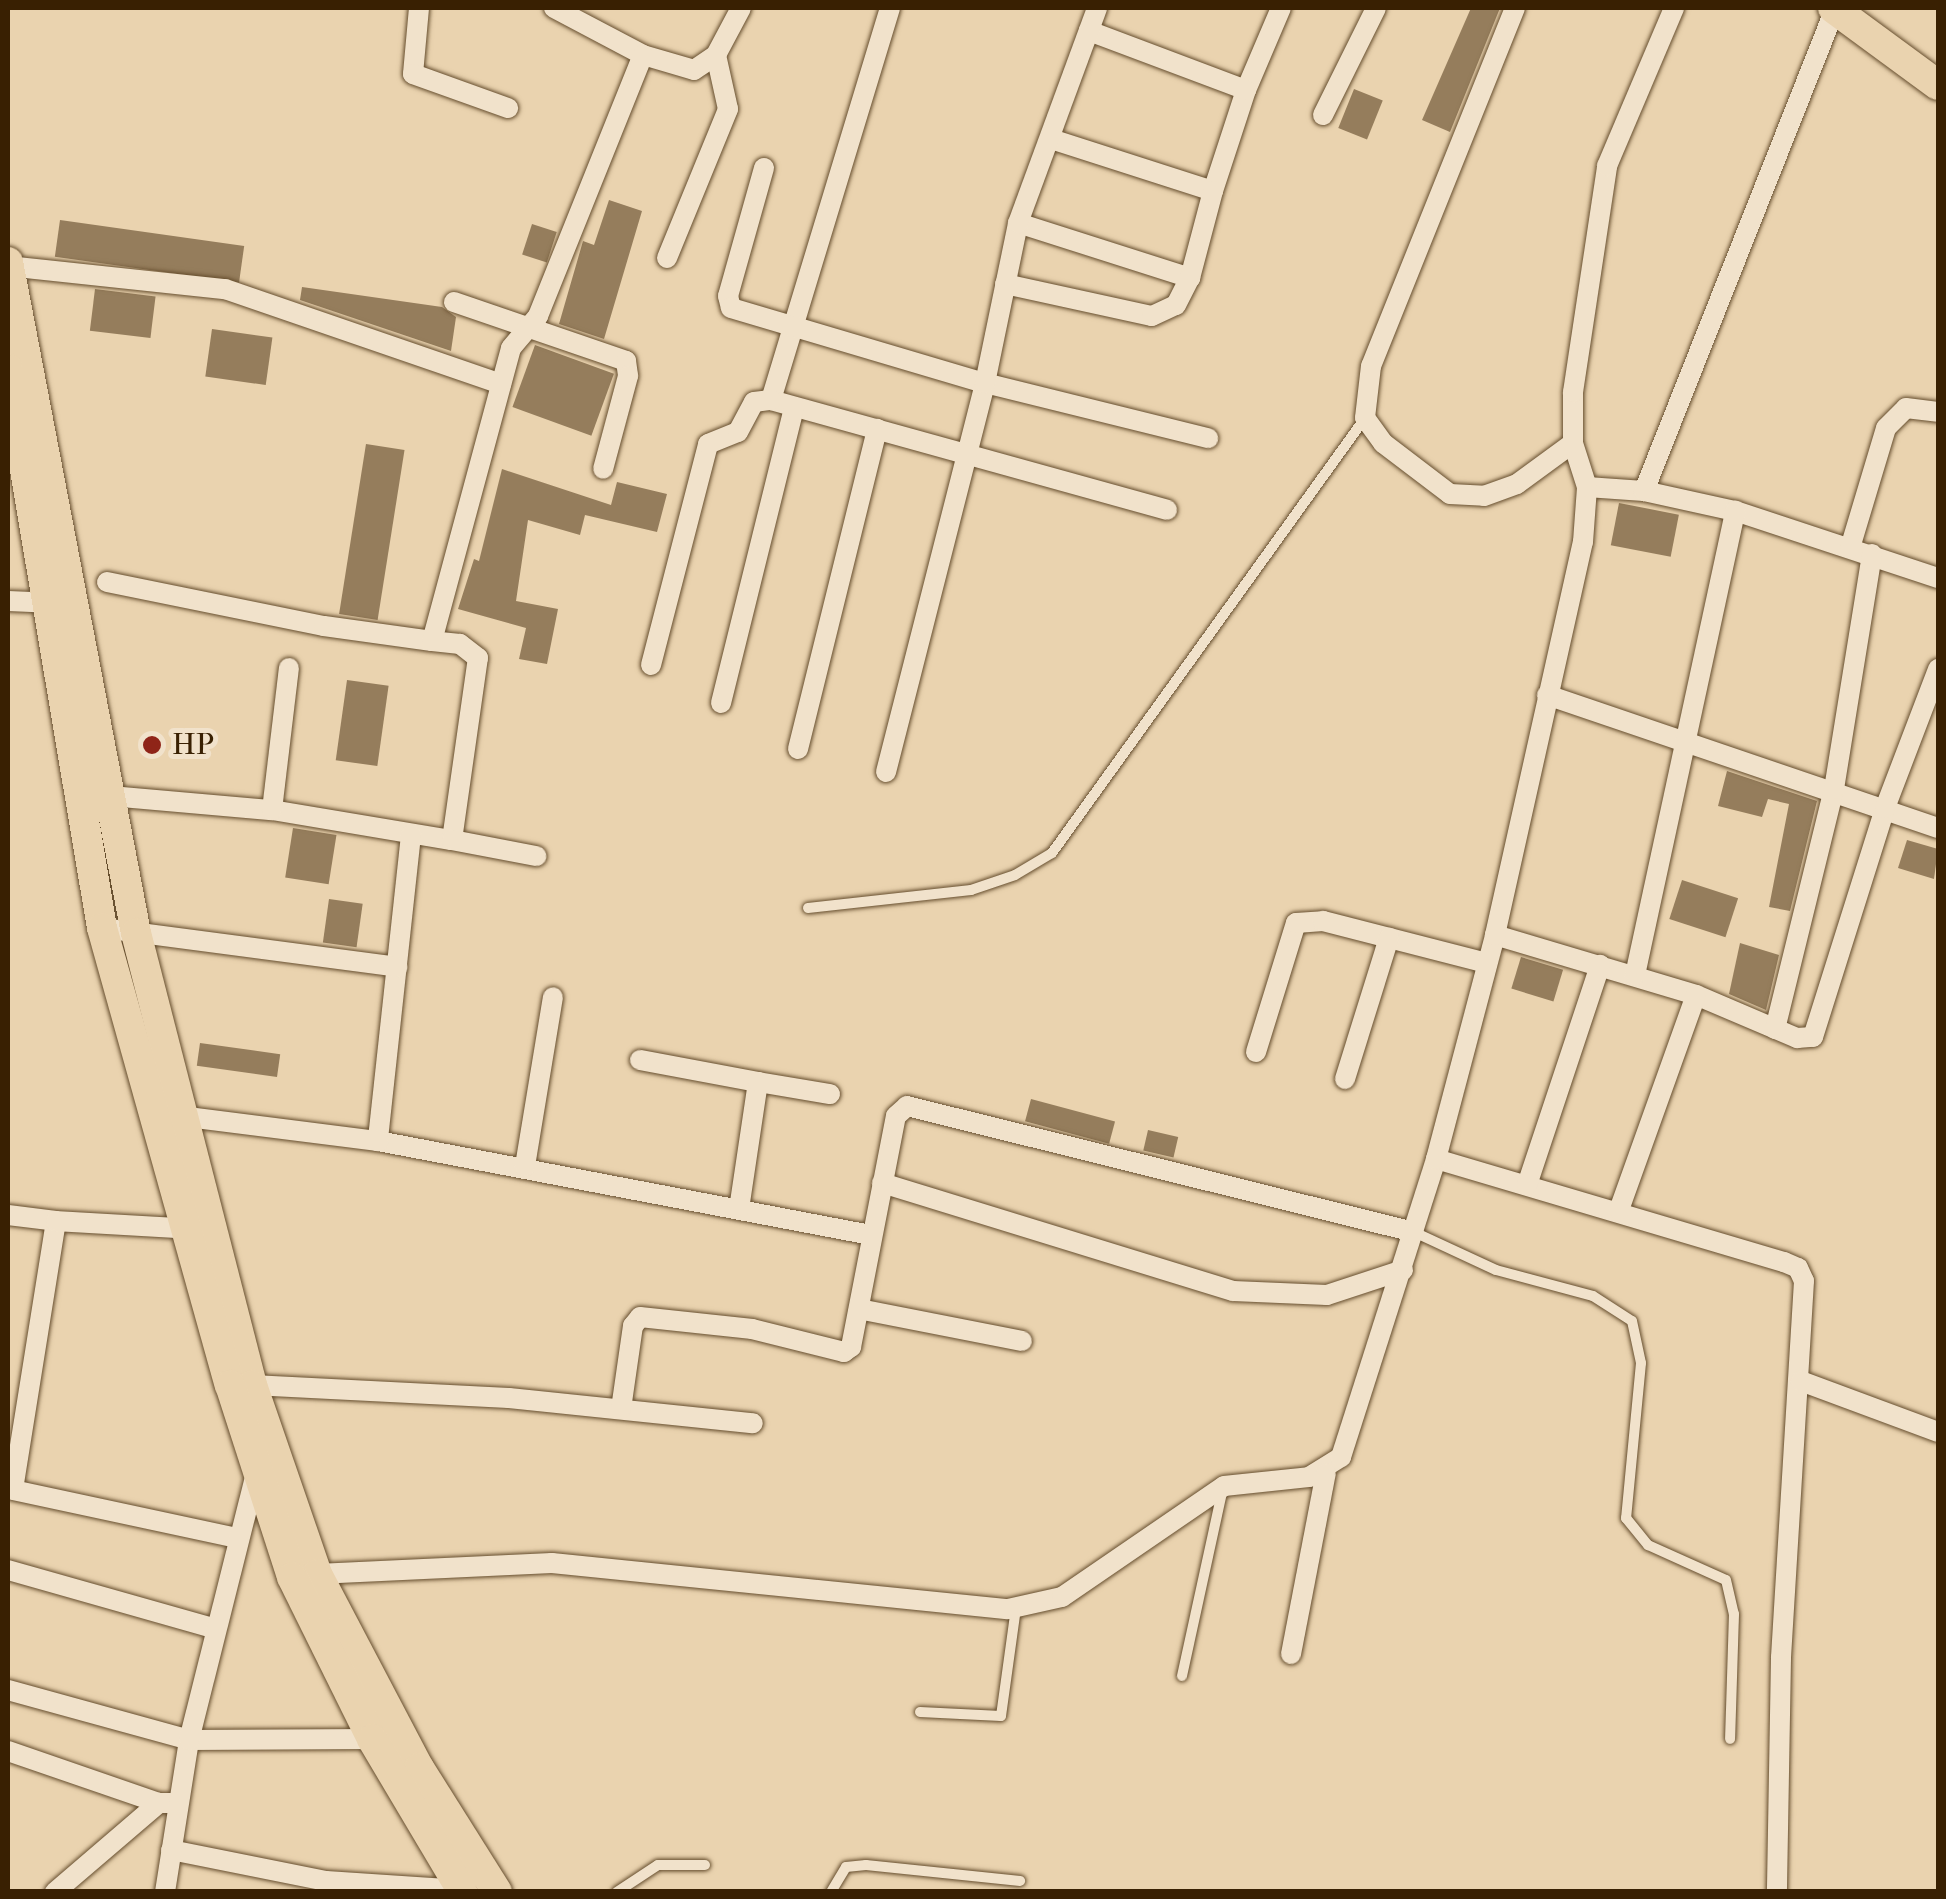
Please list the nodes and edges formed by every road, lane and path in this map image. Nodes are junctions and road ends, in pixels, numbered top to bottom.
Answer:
1 (418, 8) edge
2 (554, 8) edge
3 (741, 8) edge
4 (890, 8) edge
5 (1098, 8) edge
6 (1281, 8) edge
7 (1376, 8) edge
8 (1514, 8) edge
9 (1674, 8) edge
10 (1844, 8) edge
11 (1089, 31) junction
12 (716, 54) junction
13 (642, 55) junction
14 (1938, 63) edge
15 (1938, 85) edge
16 (1246, 90) junction
17 (508, 108) dead end
18 (1324, 115) dead end
19 (1051, 139) junction
20 (764, 168) dead end
21 (1213, 191) junction
22 (1018, 222) junction
23 (667, 258) dead end
24 (8, 265) edge
25 (1190, 278) junction
26 (1005, 284) junction
27 (454, 302) dead end
28 (793, 328) junction
29 (525, 330) junction
30 (8, 371) edge
31 (985, 383) junction
32 (501, 384) junction
33 (771, 400) junction
34 (794, 407) junction
35 (1938, 412) edge
36 (1365, 418) junction
37 (878, 429) junction
38 (1208, 438) dead end
39 (1572, 443) junction
40 (965, 455) junction
41 (603, 469) dead end
42 (1587, 487) junction
43 (1644, 490) junction
44 (1167, 510) dead end
45 (1736, 511) junction
46 (1850, 548) junction
47 (1872, 554) junction
48 (1938, 578) edge
49 (107, 582) dead end
50 (8, 601) edge
51 (62, 604) junction
52 (432, 641) junction
53 (651, 665) dead end
54 (289, 668) dead end
55 (1938, 669) edge
56 (1547, 695) junction
57 (721, 703) dead end
58 (1689, 738) junction
59 (798, 749) dead end
60 (886, 772) dead end
61 (1834, 789) junction
62 (91, 795) junction
63 (1886, 808) junction
64 (272, 810) junction
65 (1938, 828) edge
66 (411, 835) junction
67 (452, 840) junction
68 (536, 856) dead end
69 (808, 908) dead end
70 (102, 928) junction
71 (136, 933) junction
72 (1495, 935) junction
73 (1389, 938) junction
74 (1488, 963) junction
75 (1600, 965) junction
76 (397, 967) junction
77 (1636, 975) junction
78 (1696, 996) junction
79 (553, 997) dead end
80 (1776, 1029) junction
81 (1256, 1052) dead end
82 (640, 1060) dead end
83 (1345, 1079) dead end
84 (758, 1082) junction
85 (830, 1094) dead end
86 (169, 1115) junction
87 (378, 1141) junction
88 (1436, 1159) junction
89 (525, 1166) junction
90 (882, 1183) junction
91 (1526, 1186) junction
92 (739, 1209) junction
93 (1619, 1210) junction
94 (8, 1216) edge
95 (56, 1221) junction
96 (200, 1230) junction
97 (1414, 1232) junction
98 (869, 1235) junction
99 (1403, 1270) junction
100 (860, 1309) junction
101 (1022, 1340) dead end
102 (1801, 1381) junction
103 (252, 1385) junction
104 (620, 1410) junction
105 (753, 1423) dead end
106 (1938, 1432) edge
107 (266, 1459) junction
108 (1326, 1473) junction
109 (1224, 1486) junction
110 (10, 1489) edge
111 (237, 1538) junction
112 (8, 1570) edge
113 (317, 1574) junction
114 (1016, 1608) junction
115 (216, 1629) junction
116 (1291, 1654) dead end
117 (1182, 1676) dead end
118 (8, 1690) edge
119 (920, 1712) dead end
120 (372, 1738) junction
121 (1730, 1739) dead end
122 (190, 1740) junction
123 (8, 1751) edge
124 (169, 1803) junction
125 (172, 1850) junction
126 (705, 1865) dead end
127 (1020, 1881) dead end
128 (462, 1891) edge
129 (55, 1892) edge
130 (165, 1892) edge
131 (497, 1892) edge
132 (617, 1892) edge
133 (831, 1892) edge
134 (1777, 1892) edge

1 - 17 street
2 - 13 street
3 - 12 street
4 - 28 street
5 - 11 street
6 - 16 street
7 - 18 street
8 - 36 street
9 - 39 street
10 - 14 main road
10 - 15 main road
10 - 43 street
11 - 16 street
11 - 19 street
12 - 13 street
12 - 23 street
13 - 29 street
16 - 21 street
19 - 21 street
19 - 22 street
20 - 28 street
21 - 25 street
22 - 25 street
22 - 26 street
24 - 32 street
24 - 51 main road
25 - 26 street
26 - 31 street
27 - 29 street
28 - 31 street
28 - 33 street
29 - 32 street
29 - 41 street
30 - 51 main road
31 - 38 street
31 - 40 street
32 - 52 street
33 - 34 street
33 - 53 street
34 - 37 street
34 - 57 street
35 - 46 street
36 - 39 street
36 - 69 lane
37 - 40 street
37 - 59 street
39 - 42 street
40 - 44 street
40 - 60 street
42 - 43 street
42 - 56 street
43 - 45 street
45 - 46 street
45 - 58 street
46 - 47 street
47 - 48 street
47 - 61 street
49 - 52 street
50 - 51 street
51 - 62 main road
52 - 67 street
54 - 64 street
55 - 63 street
56 - 58 street
56 - 72 street
58 - 61 street
58 - 77 street
61 - 63 street
61 - 80 street
62 - 64 street
62 - 70 main road
62 - 71 main road
63 - 65 street
63 - 80 street
64 - 66 street
66 - 67 street
66 - 76 street
67 - 68 street
70 - 71 street
70 - 86 main road
71 - 76 street
71 - 86 main road
72 - 74 street
72 - 75 street
73 - 74 street
73 - 81 street
73 - 83 street
74 - 88 street
75 - 77 street
75 - 91 street
76 - 87 street
77 - 78 street
78 - 80 street
78 - 93 street
79 - 89 street
82 - 84 street
84 - 85 street
84 - 92 street
86 - 87 street
86 - 96 main road
87 - 89 street
88 - 91 street
88 - 97 street
89 - 92 street
90 - 97 street
90 - 98 street
90 - 99 street
91 - 93 street
92 - 98 street
93 - 102 street
94 - 95 street
95 - 96 street
95 - 110 street
96 - 103 main road
96 - 107 main road
97 - 99 street
97 - 121 lane
98 - 100 street
99 - 108 street
100 - 101 street
100 - 104 street
102 - 106 street
102 - 134 street
103 - 104 street
103 - 107 main road
104 - 105 street
107 - 111 street
107 - 113 main road
107 - 120 main road
108 - 109 street
108 - 116 street
109 - 114 street
109 - 117 lane
110 - 111 street
111 - 115 street
112 - 115 street
113 - 114 street
113 - 131 main road
114 - 119 lane
115 - 122 street
118 - 122 street
120 - 122 street
120 - 128 main road
122 - 124 street
123 - 124 street
124 - 125 street
124 - 129 street
125 - 128 street
125 - 130 street
126 - 132 lane
127 - 133 lane

